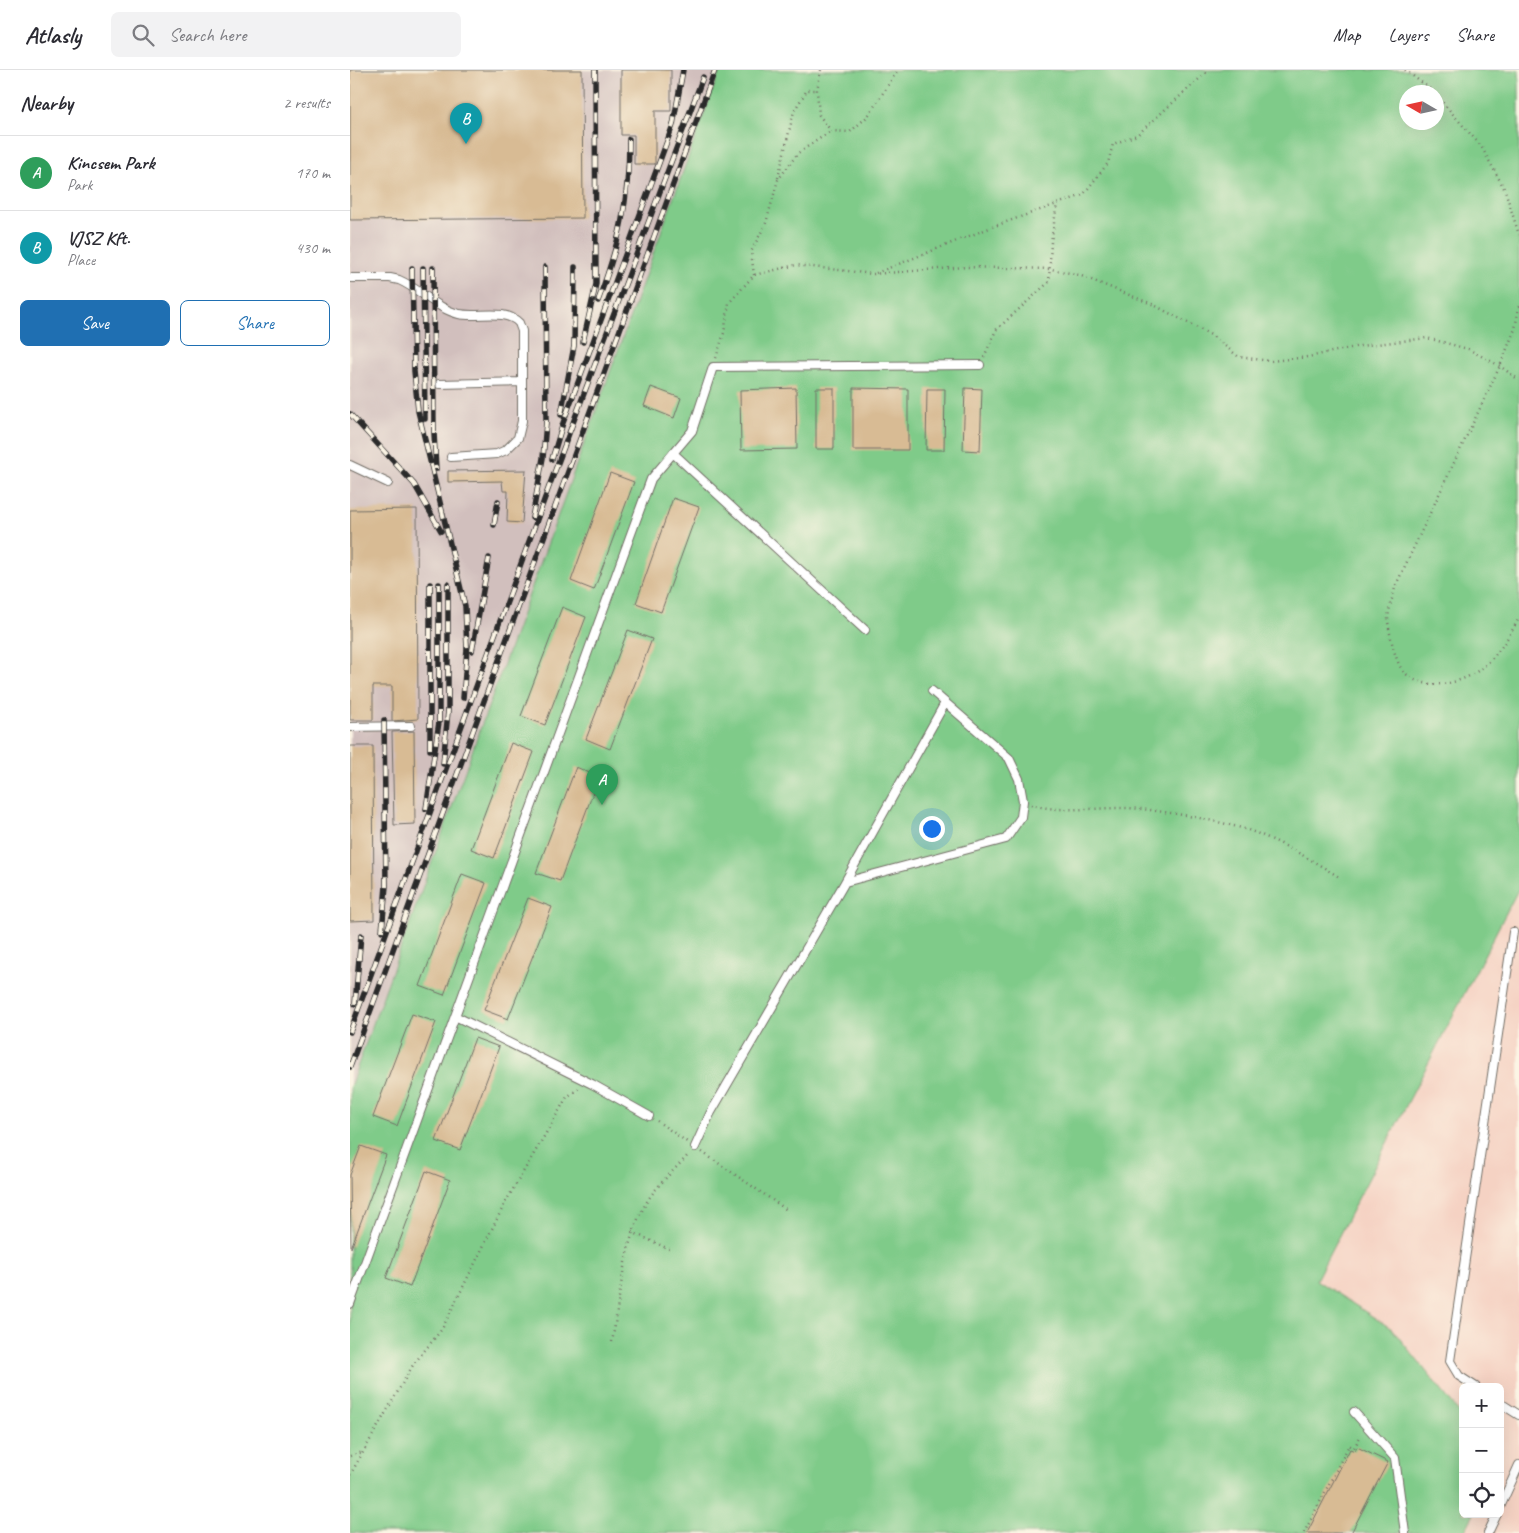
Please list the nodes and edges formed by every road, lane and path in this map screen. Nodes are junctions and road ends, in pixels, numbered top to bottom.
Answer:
1 (821, 70) edge
2 (898, 70) edge
3 (1209, 70) edge
4 (1405, 70) edge
5 (1424, 85) edge
6 (817, 90) junction
7 (1444, 104) edge
8 (831, 131) junction
9 (778, 180) junction
10 (1057, 204) junction
11 (1519, 235) edge
12 (1051, 269) junction
13 (873, 274) junction
14 (754, 275) junction
15 (350, 278) edge
16 (1519, 306) edge
17 (980, 366) joint
18 (1500, 366) junction
19 (713, 367) junction
20 (1519, 380) edge
21 (522, 382) junction
22 (439, 384) dead end
23 (673, 453) junction
24 (451, 457) dead end
25 (350, 465) edge
26 (388, 483) dead end
27 (1519, 618) edge
28 (865, 630) dead end
29 (932, 691) dead end
30 (945, 703) junction
31 (411, 726) dead end
32 (350, 727) edge
33 (1023, 801) junction
34 (1339, 877) dead end
35 (845, 882) junction
36 (1513, 932) dead end
37 (455, 1016) junction
38 (587, 1082) junction
39 (650, 1116) joint
40 (695, 1147) junction
41 (787, 1210) dead end
42 (632, 1232) junction
43 (670, 1249) dead end
44 (350, 1304) edge
45 (612, 1342) dead end
46 (1470, 1383) edge
47 (1504, 1406) edge
48 (1354, 1412) dead end
49 (1519, 1415) edge
50 (1366, 1424) junction
51 (363, 1452) junction
52 (350, 1456) edge
53 (1519, 1465) edge
54 (350, 1475) edge
55 (1504, 1498) edge
56 (1495, 1518) edge
57 (1304, 1533) edge
58 (1405, 1533) edge
59 (1488, 1533) edge

1 - 6 path
2 - 8 path
3 - 10 path
4 - 5 path
6 - 8 path
6 - 9 path
7 - 11 path
8 - 9 path
9 - 14 path
10 - 12 path
10 - 13 path
12 - 13 path
12 - 17 path
12 - 18 path
13 - 14 path
14 - 19 path
15 - 21 lane
16 - 18 path
17 - 19 lane
18 - 20 path
18 - 27 path
19 - 23 lane
21 - 22 lane
21 - 24 lane
23 - 28 lane
23 - 37 lane
25 - 26 lane
29 - 30 lane
30 - 33 lane
30 - 35 lane
31 - 32 lane
33 - 34 path
33 - 35 lane
35 - 40 lane
36 - 46 lane
37 - 38 lane
37 - 44 lane
38 - 39 lane
38 - 51 path
39 - 40 path
40 - 41 path
40 - 42 path
42 - 43 path
42 - 45 path
47 - 49 lane
48 - 50 lane
50 - 57 path
50 - 58 lane
51 - 52 path
51 - 54 path
53 - 55 lane
56 - 59 lane

